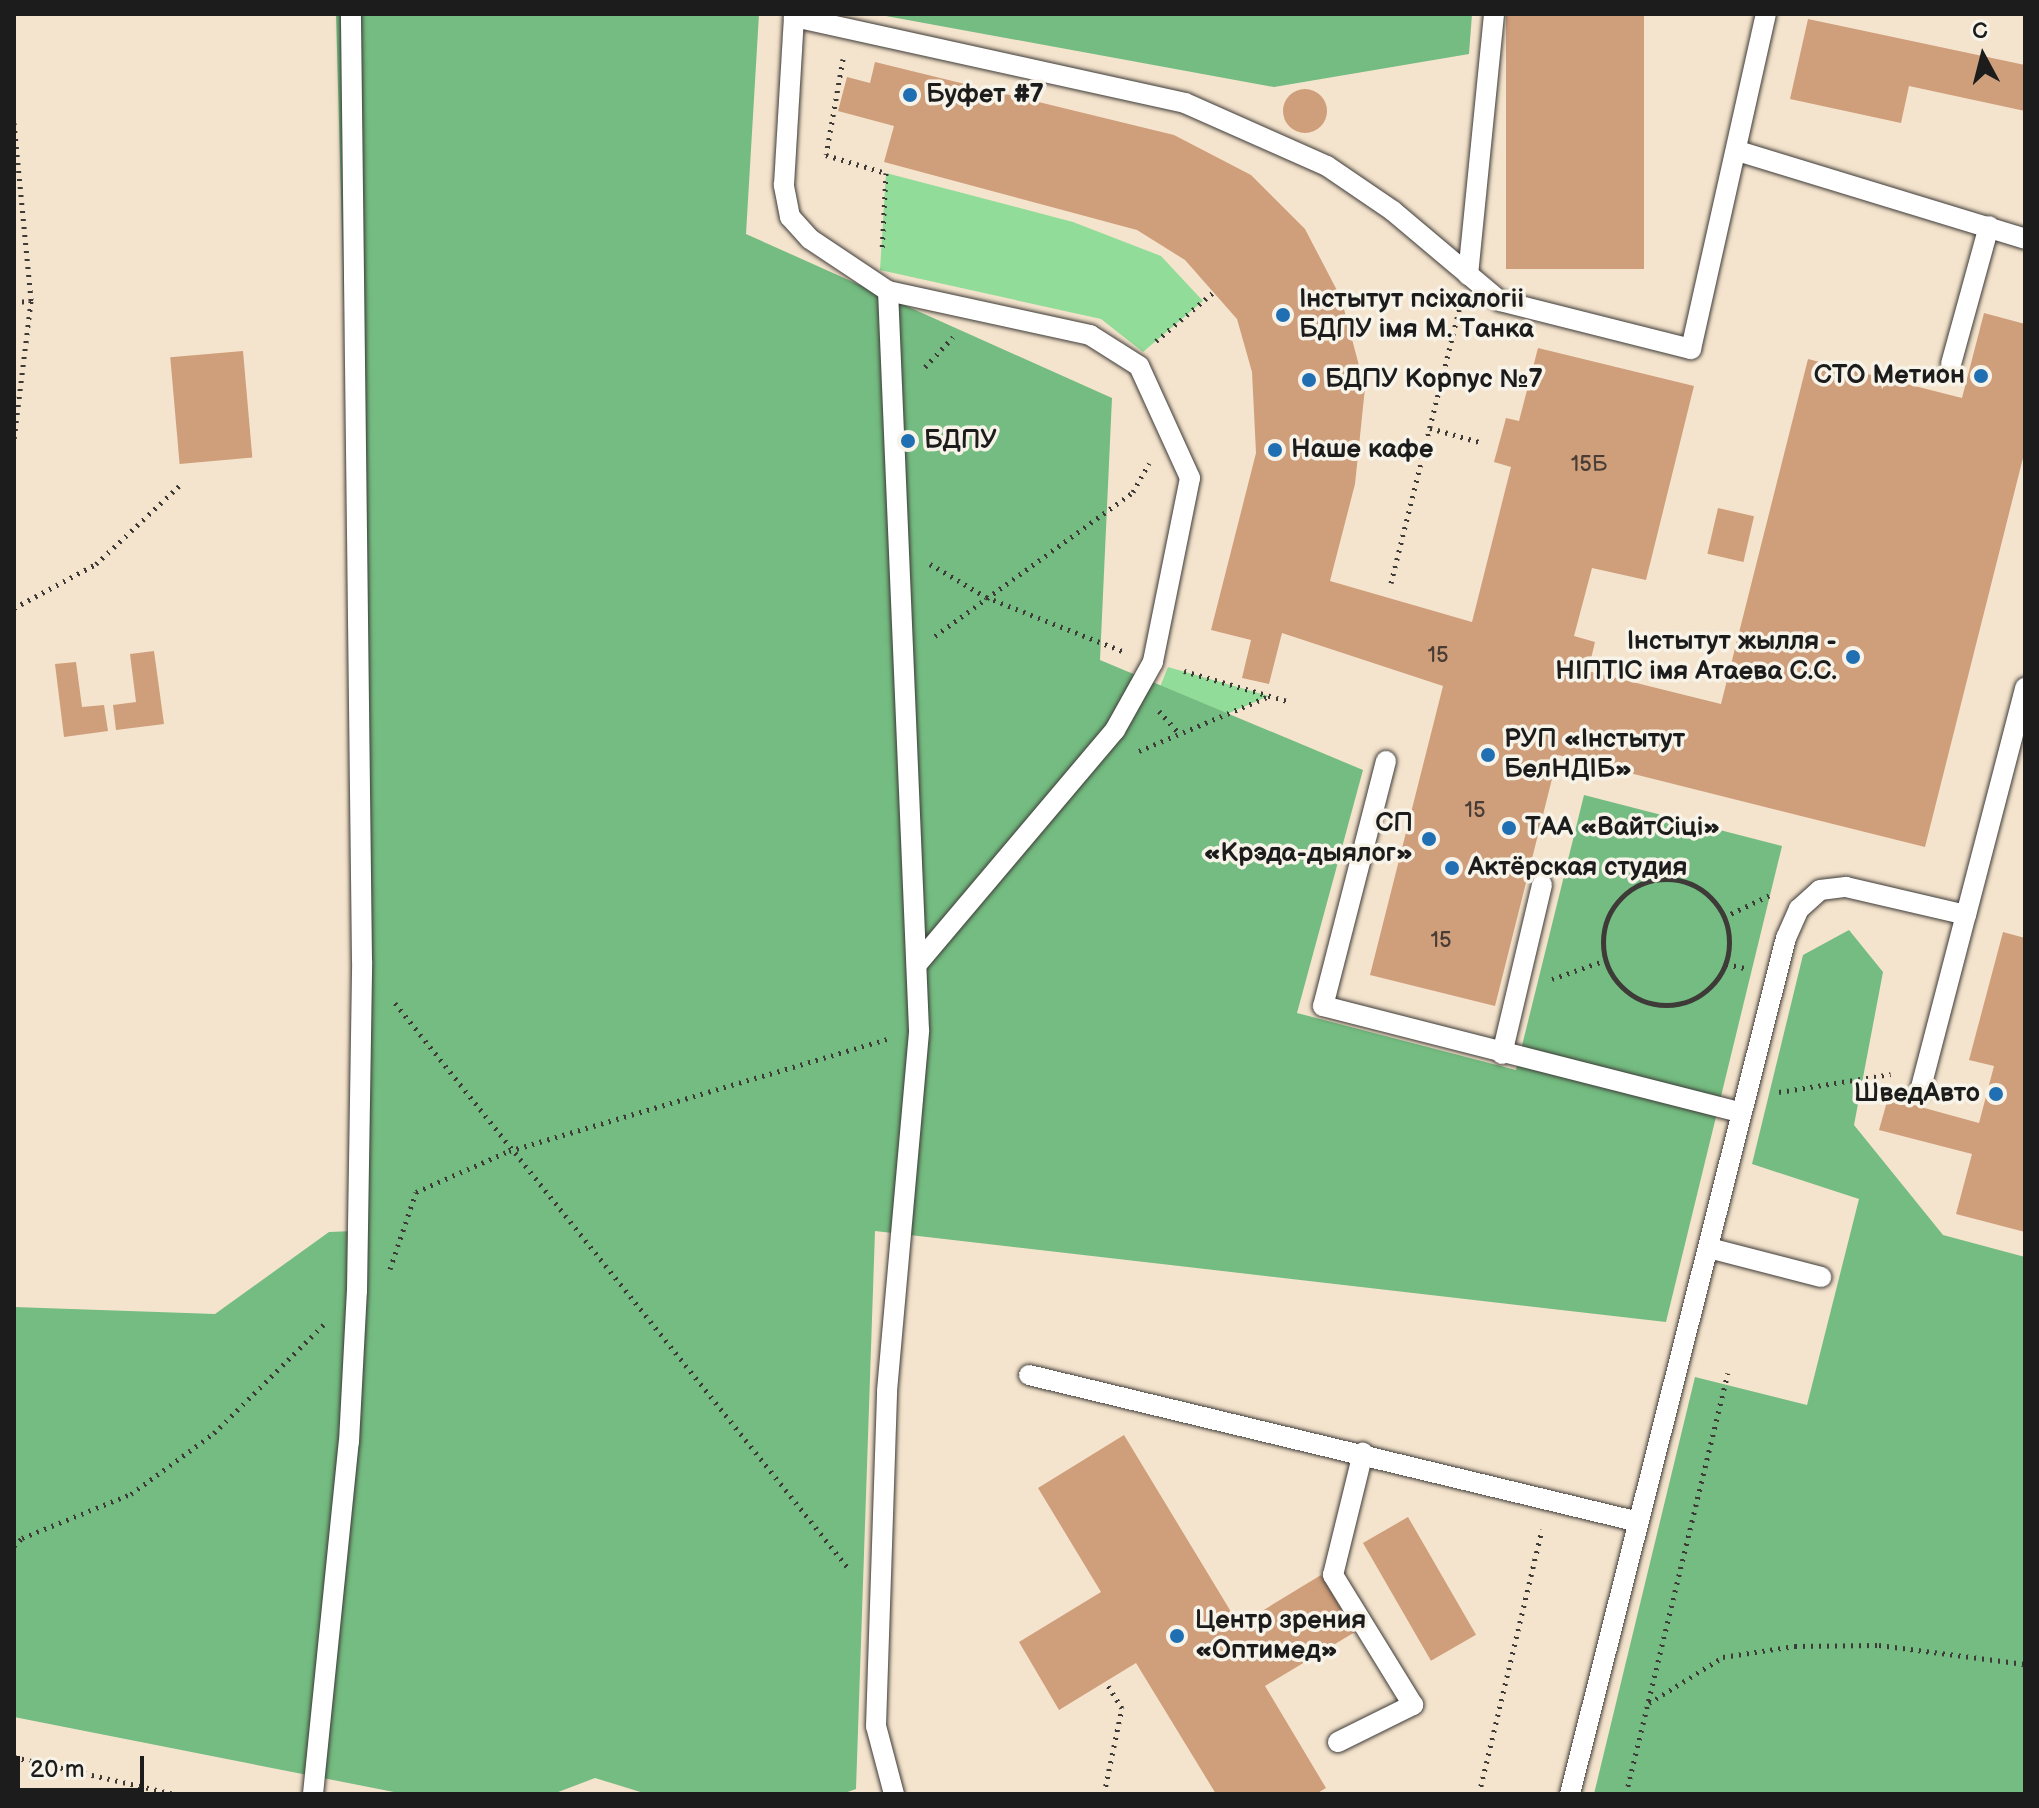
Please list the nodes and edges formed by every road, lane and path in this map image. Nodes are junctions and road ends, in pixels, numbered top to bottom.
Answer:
1 (351, 14) edge
2 (1494, 14) edge
3 (1766, 14) edge
4 (848, 29) junction
5 (14, 123) edge
6 (1738, 151) junction
7 (1989, 226) junction
8 (2025, 239) edge
9 (1468, 275) junction
10 (888, 291) junction
11 (1215, 291) dead end
12 (31, 301) junction
13 (14, 302) edge
14 (978, 311) junction
15 (1153, 343) dead end
16 (1951, 364) dead end
17 (913, 380) dead end
18 (1430, 428) junction
19 (1169, 429) junction
20 (14, 439) edge
21 (1483, 443) dead end
22 (180, 485) dead end
23 (898, 544) junction
24 (1391, 583) dead end
25 (986, 597) junction
26 (14, 608) edge
27 (1153, 662) junction
28 (904, 663) junction
29 (2025, 688) edge
30 (1269, 696) junction
31 (1287, 701) dead end
32 (1147, 717) dead end
33 (1180, 734) junction
34 (1136, 742) dead end
35 (1386, 761) dead end
36 (1542, 885) dead end
37 (1799, 909) junction
38 (1966, 915) junction
39 (1724, 917) junction
40 (1606, 960) junction
41 (362, 961) junction
42 (917, 964) junction
43 (1517, 991) junction
44 (919, 1030) junction
45 (1502, 1054) junction
46 (1926, 1067) junction
47 (1920, 1091) dead end
48 (1744, 1105) junction
49 (509, 1151) junction
50 (1709, 1248) junction
51 (1821, 1277) dead end
52 (357, 1291) junction
53 (1728, 1373) dead end
54 (1029, 1375) dead end
55 (1363, 1453) junction
56 (1549, 1497) junction
57 (1639, 1522) junction
58 (14, 1546) edge
59 (881, 1608) junction
60 (2025, 1664) edge
61 (1106, 1682) dead end
62 (1648, 1703) junction
63 (1338, 1742) dead end
64 (14, 1757) edge
65 (174, 1794) edge
66 (313, 1794) edge
67 (894, 1794) edge
68 (1104, 1794) edge
69 (1479, 1794) edge
70 (1570, 1794) edge
71 (1626, 1794) edge

1 - 41 lane
2 - 9 lane
3 - 6 lane
4 - 9 lane
4 - 10 path
4 - 10 lane
5 - 12 path
6 - 7 lane
6 - 9 lane
7 - 8 lane
7 - 16 lane
9 - 18 path
10 - 14 lane
10 - 23 lane
11 - 15 path
12 - 13 path
12 - 20 path
14 - 17 path
14 - 19 lane
18 - 21 path
18 - 24 path
19 - 25 path
19 - 27 lane
22 - 26 path
23 - 25 path
23 - 28 lane
25 - 27 path
25 - 28 path
27 - 30 path
27 - 42 lane
28 - 42 lane
29 - 38 lane
30 - 31 path
30 - 33 path
32 - 33 path
33 - 34 path
35 - 45 lane
36 - 43 lane
37 - 38 lane
37 - 39 path
37 - 48 lane
38 - 46 lane
39 - 40 path
39 - 40 path
40 - 43 path
41 - 49 path
41 - 52 lane
42 - 44 lane
43 - 45 lane
44 - 49 path
44 - 59 lane
45 - 48 lane
46 - 47 lane
46 - 48 path
48 - 50 lane
49 - 52 path
49 - 59 path
50 - 51 lane
50 - 57 lane
52 - 58 path
52 - 66 lane
53 - 62 path
54 - 55 lane
55 - 56 lane
55 - 63 lane
56 - 57 lane
56 - 69 path
57 - 70 lane
59 - 67 lane
60 - 62 path
61 - 68 path
62 - 71 path
64 - 65 path

